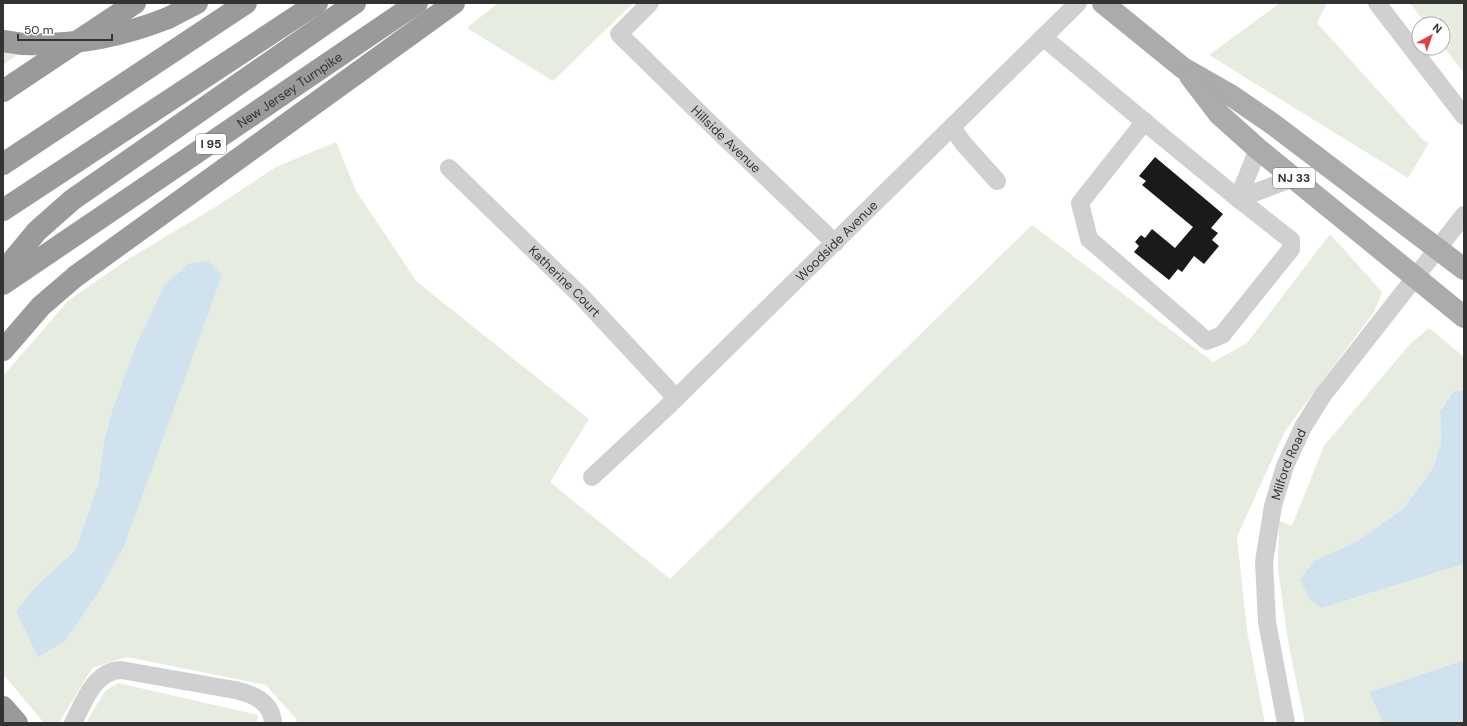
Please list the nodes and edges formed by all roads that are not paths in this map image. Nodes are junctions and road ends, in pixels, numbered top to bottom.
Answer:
1 (135, 3) edge
2 (197, 3) edge
3 (246, 3) edge
4 (317, 3) edge
5 (355, 3) edge
6 (417, 3) edge
7 (454, 3) edge
8 (650, 3) edge
9 (1078, 3) edge
10 (1103, 3) edge
11 (1376, 3) edge
12 (1043, 38) junction
13 (13, 43) edge
14 (1183, 68) junction
15 (3, 91) edge
16 (1464, 116) edge
17 (1145, 121) junction
18 (952, 127) junction
19 (1258, 149) junction
20 (3, 164) edge
21 (449, 168) dead end
22 (1293, 178) junction
23 (997, 181) dead end
24 (1238, 199) junction
25 (3, 210) edge
26 (1464, 215) edge
27 (835, 243) junction
28 (1438, 249) junction
29 (1464, 269) edge
30 (3, 272) edge
31 (1416, 277) junction
32 (3, 284) edge
33 (1464, 317) edge
34 (3, 350) edge
35 (676, 398) junction
36 (592, 477) dead end
37 (3, 707) edge
38 (17, 723) edge
39 (73, 723) edge
40 (273, 723) edge
41 (1286, 723) edge

1 - 15 highway
2 - 13 highway, bridge
3 - 20 highway
4 - 25 highway
5 - 30 highway
6 - 32 highway, New Jersey Turnpike / I 95
7 - 34 highway
8 - 27 street, Hillside Avenue
9 - 12 street, Woodside Avenue
10 - 14 main road, NJ 33
11 - 16 street
12 - 17 street
12 - 18 street, Woodside Avenue
14 - 19 main road, NJ 33
14 - 28 main road, NJ 33
17 - 24 street
17 - 24 street
18 - 23 street
18 - 27 street, Woodside Avenue
19 - 22 main road, NJ 33
19 - 24 street
21 - 35 street, Katherine Court
22 - 24 street
22 - 31 main road, NJ 33
26 - 28 street, Milford Road
27 - 35 street, Woodside Avenue
28 - 29 main road, NJ 33
28 - 31 street, Milford Road
31 - 33 main road, NJ 33
31 - 41 street, Milford Road
35 - 36 street, Woodside Avenue
37 - 38 highway
39 - 40 street

